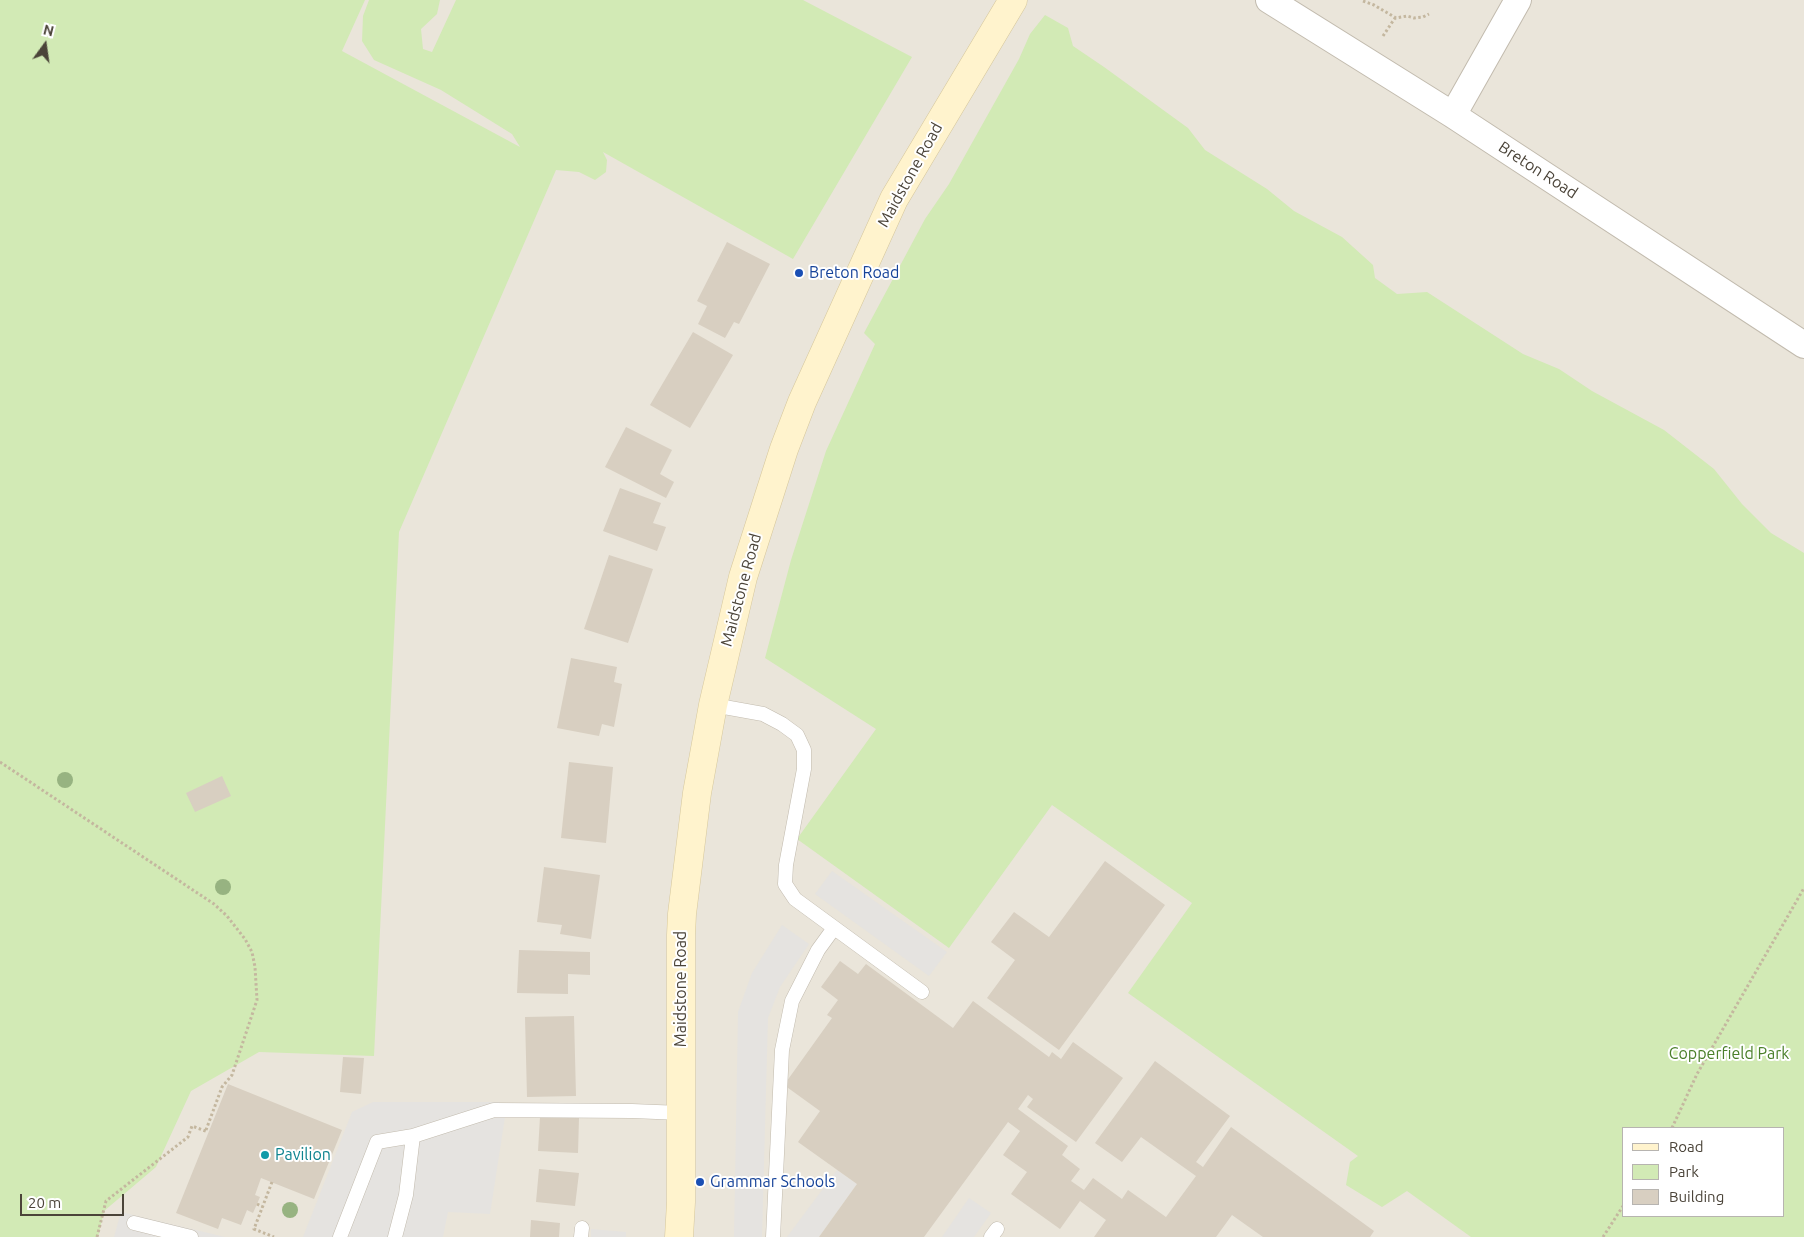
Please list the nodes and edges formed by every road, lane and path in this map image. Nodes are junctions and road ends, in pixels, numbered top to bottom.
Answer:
1 (1013, 0) edge
2 (1269, 0) edge
3 (1518, 0) edge
4 (1364, 1) edge
5 (1429, 14) dead end
6 (1395, 18) junction
7 (1382, 38) dead end
8 (1453, 115) junction
9 (1804, 345) edge
10 (713, 704) junction
11 (0, 762) edge
12 (1804, 888) edge
13 (834, 928) junction
14 (922, 992) dead end
15 (681, 1113) junction
16 (1672, 1127) edge
17 (413, 1136) junction
18 (272, 1182) dead end
19 (257, 1204) dead end
20 (263, 1207) junction
21 (1622, 1208) edge
22 (134, 1223) dead end
23 (98, 1237) edge
24 (191, 1237) edge
25 (274, 1237) edge
26 (340, 1237) edge
27 (395, 1237) edge
28 (679, 1237) edge
29 (773, 1237) edge
30 (1604, 1237) edge

1 - 10 main road, Maidstone Road
2 - 8 street, Breton Road
3 - 8 street
4 - 6 path
5 - 6 path
6 - 7 path
8 - 9 street, Breton Road
10 - 13 lane
10 - 15 main road, Maidstone Road
11 - 23 path
12 - 16 path
13 - 14 lane
13 - 29 lane
15 - 17 lane
15 - 28 main road, Maidstone Road
17 - 26 lane
17 - 27 lane
18 - 20 path
19 - 20 path
20 - 25 path
21 - 30 path
22 - 24 lane

